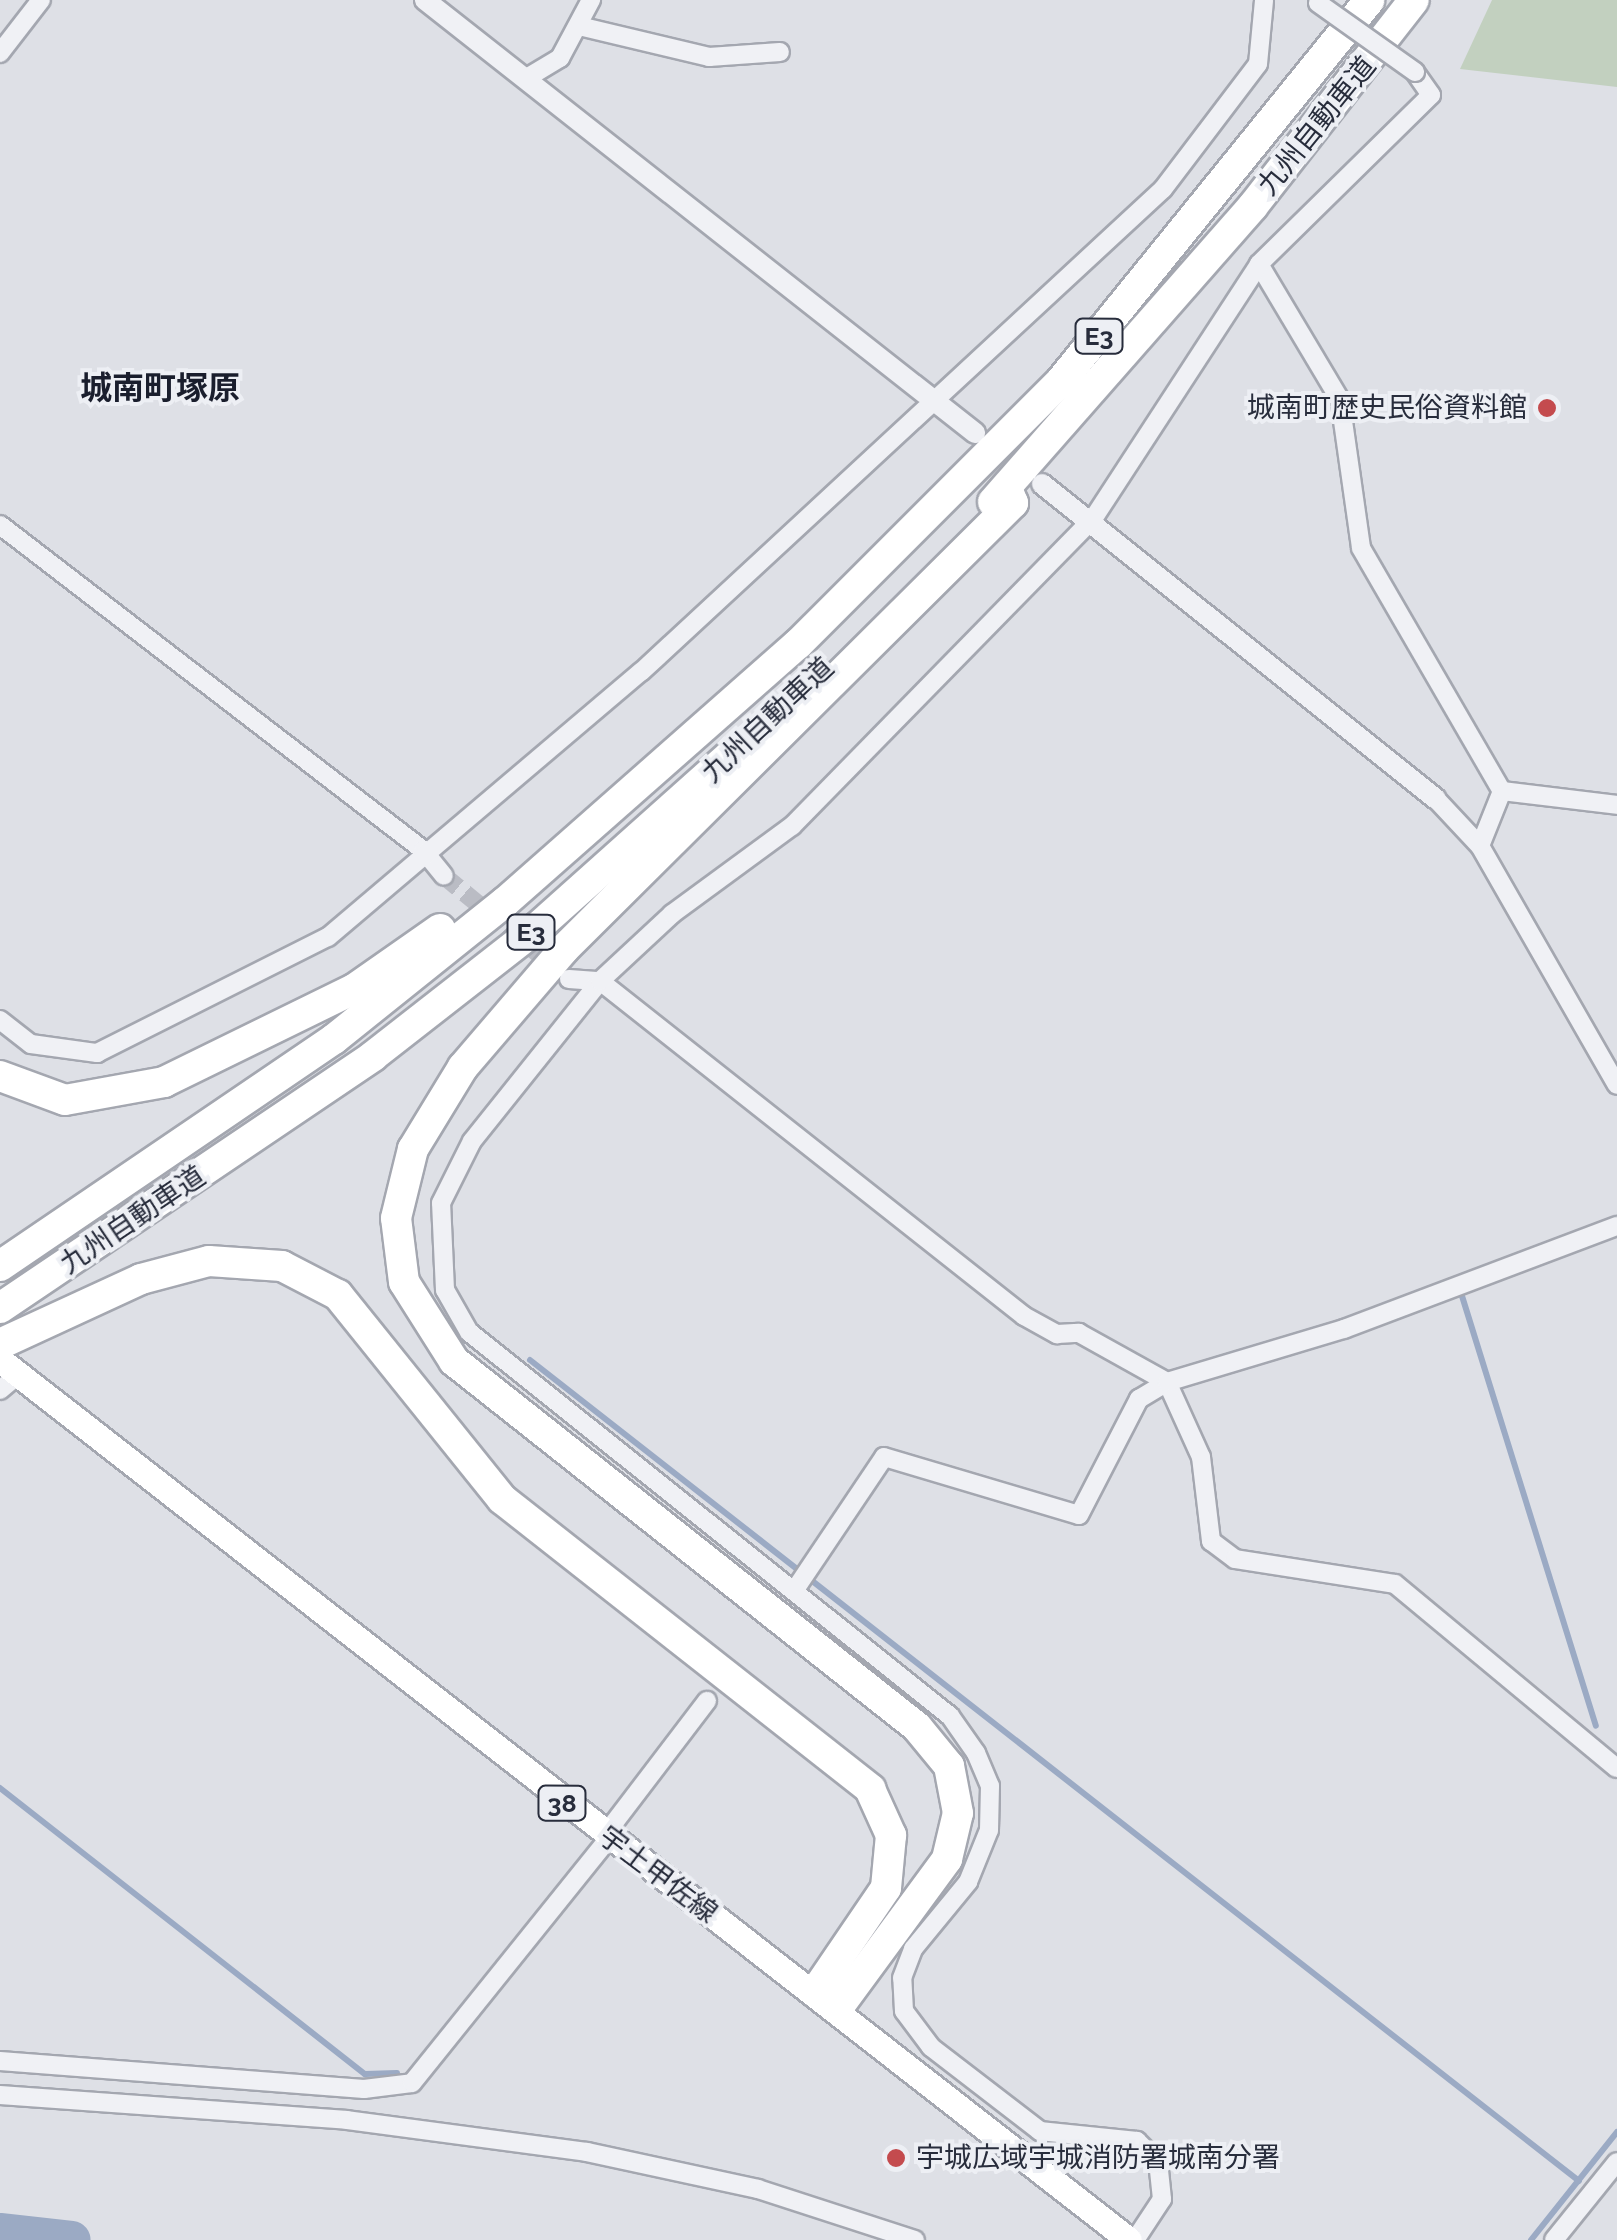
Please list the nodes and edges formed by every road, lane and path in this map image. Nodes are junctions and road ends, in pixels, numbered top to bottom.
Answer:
1 (41, 0) edge
2 (425, 0) edge
3 (591, 0) edge
4 (1264, 0) edge
5 (1369, 0) edge
6 (1414, 0) edge
7 (1317, 2) edge
8 (579, 26) junction
9 (780, 52) dead end
10 (0, 53) edge
11 (526, 79) junction
12 (1259, 264) junction
13 (932, 400) junction
14 (976, 434) dead end
15 (1042, 484) dead end
16 (1007, 488) junction
17 (1093, 519) junction
18 (0, 525) edge
19 (798, 644) junction
20 (1502, 790) junction
21 (1436, 798) joint
22 (1617, 805) edge
23 (1480, 846) junction
24 (424, 850) junction
25 (444, 876) tunnel mouth
26 (570, 979) tunnel mouth
27 (600, 981) junction
28 (0, 1020) edge
29 (0, 1076) edge
30 (1617, 1085) edge
31 (1617, 1226) edge
32 (0, 1266) edge
33 (0, 1308) edge
34 (0, 1344) edge
35 (6, 1375) edge
36 (1167, 1382) junction
37 (794, 1591) junction
38 (707, 1700) dead end
39 (1617, 1768) edge
40 (606, 1838) junction
41 (826, 2000) junction
42 (0, 2060) edge
43 (0, 2094) edge
44 (1617, 2162) edge
45 (915, 2240) edge
46 (1132, 2240) edge
47 (1554, 2240) edge

1 - 10 street
2 - 11 street
3 - 8 street
4 - 13 street
5 - 19 highway, 九州自動車道 / E3
6 - 16 highway, 九州自動車道 / E3
7 - 12 street, bridge
8 - 9 street
8 - 11 street
11 - 13 street
12 - 17 street
12 - 20 street
13 - 14 street
13 - 24 street
15 - 17 street
16 - 33 highway, 九州自動車道 / E3
16 - 41 highway
17 - 21 street
17 - 27 street
18 - 24 street
19 - 29 highway
19 - 32 highway, 九州自動車道 / E3
20 - 22 street
20 - 23 street
21 - 23 street
23 - 30 street
24 - 25 street
24 - 28 street
26 - 27 street
27 - 36 street
27 - 37 street
31 - 36 street
34 - 41 highway
35 - 40 main road, 宇土甲佐線 / 38
36 - 37 street
36 - 39 street
37 - 46 street
38 - 40 street
40 - 41 main road, 宇土甲佐線 / 38
40 - 42 street
41 - 46 main road, 宇土甲佐線 / 38
43 - 45 street
44 - 47 street

